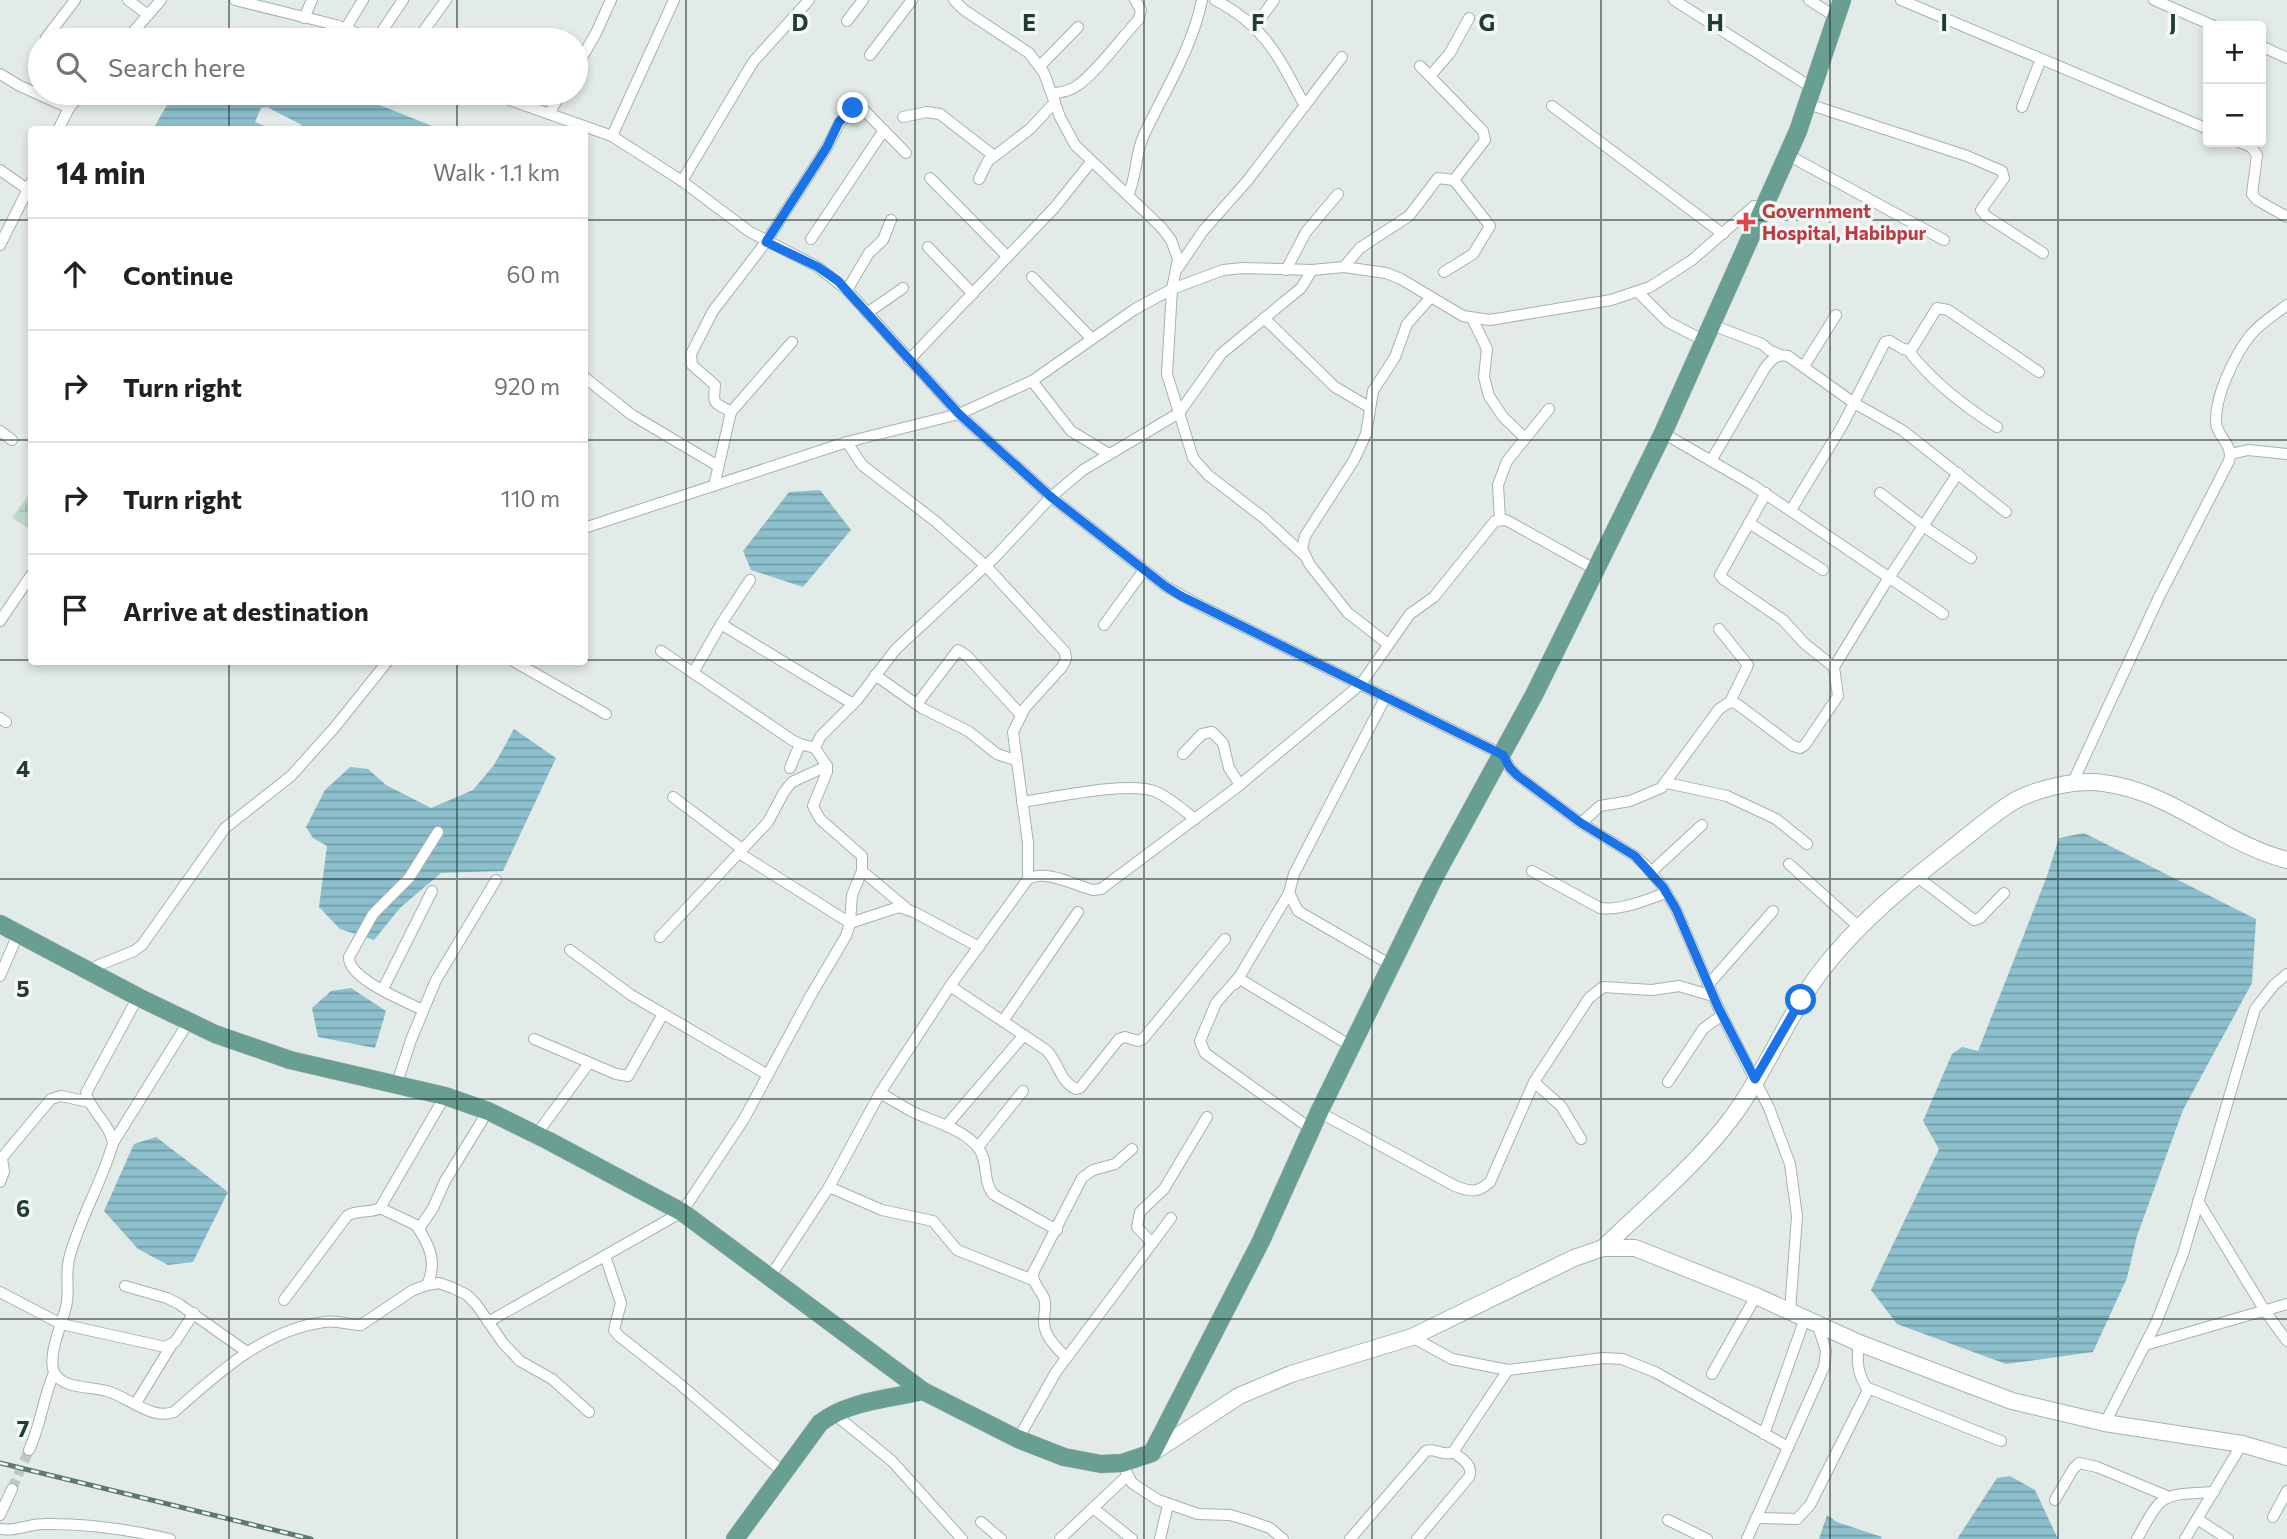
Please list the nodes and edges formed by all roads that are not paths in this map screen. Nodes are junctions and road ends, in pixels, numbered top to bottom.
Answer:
1 (75, 0) edge
2 (128, 0) edge
3 (160, 0) edge
4 (235, 0) edge
5 (312, 0) edge
6 (363, 0) edge
7 (402, 0) edge
8 (446, 0) edge
9 (611, 0) edge
10 (674, 0) edge
11 (809, 0) edge
12 (863, 0) edge
13 (912, 0) edge
14 (954, 0) edge
15 (973, 0) edge
16 (1135, 0) edge
17 (1202, 0) edge
18 (1215, 0) edge
19 (1274, 0) edge
20 (1674, 0) edge
21 (1809, 0) edge
22 (1901, 0) edge
23 (2154, 0) edge
24 (1839, 8) edge
25 (964, 10) junction
26 (148, 15) junction
27 (304, 18) junction
28 (1469, 18) dead end
29 (847, 20) dead end
30 (2203, 21) edge
31 (1255, 26) junction
32 (1078, 27) dead end
33 (54, 28) edge
34 (137, 28) edge
35 (346, 28) joint
36 (384, 28) edge
37 (426, 28) edge
38 (588, 47) edge
39 (2266, 48) edge
40 (870, 55) dead end
41 (1342, 57) dead end
42 (2287, 58) edge
43 (2041, 59) junction
44 (1040, 66) junction
45 (1420, 66) dead end
46 (0, 74) edge
47 (1430, 76) junction
48 (28, 90) edge
49 (1811, 96) junction
50 (1053, 97) junction
51 (62, 105) edge
52 (72, 105) edge
53 (524, 105) edge
54 (554, 105) edge
55 (1306, 106) junction
56 (1552, 106) dead end
57 (2022, 107) dead end
58 (69, 108) junction
59 (549, 114) junction
60 (903, 117) dead end
61 (60, 126) edge
62 (583, 126) edge
63 (2203, 126) edge
64 (588, 128) edge
65 (884, 130) junction
66 (612, 136) junction
67 (2251, 147) edge
68 (905, 153) dead end
69 (1788, 155) junction
70 (994, 156) junction
71 (1091, 162) junction
72 (0, 170) edge
73 (930, 178) dead end
74 (979, 179) dead end
75 (1454, 180) junction
76 (682, 181) junction
77 (28, 184) edge
78 (28, 187) edge
79 (1338, 194) dead end
80 (1128, 195) junction
81 (1764, 208) junction
82 (2287, 217) edge
83 (891, 220) dead end
84 (1723, 234) junction
85 (811, 239) dead end
86 (1944, 240) dead end
87 (766, 242) junction
88 (0, 244) edge
89 (928, 247) dead end
90 (2043, 253) dead end
91 (1008, 257) junction
92 (1343, 267) junction
93 (1178, 268) junction
94 (1286, 270) junction
95 (1312, 270) junction
96 (1444, 272) dead end
97 (1032, 277) dead end
98 (903, 288) dead end
99 (1172, 289) junction
100 (846, 290) junction
101 (1638, 292) junction
102 (973, 294) junction
103 (1431, 297) junction
104 (2287, 305) edge
105 (867, 313) junction
106 (1836, 315) dead end
107 (1264, 318) junction
108 (1472, 318) junction
109 (1709, 333) junction
110 (1092, 339) junction
111 (792, 342) dead end
112 (1908, 350) junction
113 (1780, 355) junction
114 (909, 360) junction
115 (1804, 366) junction
116 (2039, 372) dead end
117 (588, 380) edge
118 (1032, 381) junction
119 (1854, 403) junction
120 (1369, 407) junction
121 (1549, 409) dead end
122 (731, 412) junction
123 (1179, 413) junction
124 (959, 414) junction
125 (1997, 427) dead end
126 (0, 431) edge
127 (1663, 433) junction
128 (1525, 438) junction
129 (12, 440) dead end
130 (847, 442) junction
131 (1109, 454) junction
132 (2231, 454) junction
133 (2287, 454) edge
134 (1710, 461) junction
135 (718, 466) junction
136 (1958, 473) junction
137 (714, 486) junction
138 (1766, 493) junction
139 (1880, 493) dead end
140 (1051, 497) junction
141 (1791, 510) junction
142 (2006, 512) dead end
143 (1500, 519) junction
144 (1749, 523) junction
145 (1923, 526) junction
146 (588, 527) edge
147 (1304, 555) junction
148 (1971, 558) dead end
149 (986, 566) junction
150 (1144, 570) junction
151 (1596, 570) junction
152 (1823, 570) dead end
153 (1890, 577) junction
154 (28, 580) edge
155 (750, 580) dead end
156 (1943, 614) dead end
157 (0, 621) edge
158 (721, 624) junction
159 (1104, 625) dead end
160 (1719, 629) dead end
161 (1388, 645) junction
162 (661, 651) dead end
163 (385, 665) edge
164 (520, 665) edge
165 (1834, 667) junction
166 (693, 673) junction
167 (875, 675) junction
168 (1361, 684) junction
169 (1386, 696) junction
170 (1730, 702) junction
171 (853, 704) junction
172 (916, 704) junction
173 (606, 714) dead end
174 (1021, 715) junction
175 (800, 744) junction
176 (815, 748) junction
177 (1183, 754) dead end
178 (1503, 755) junction
179 (1015, 760) junction
180 (827, 766) junction
181 (790, 768) dead end
182 (1667, 783) junction
183 (2072, 784) junction
184 (1240, 785) junction
185 (673, 797) dead end
186 (1022, 802) junction
187 (1195, 819) junction
188 (1581, 823) junction
189 (1702, 825) dead end
190 (438, 832) dead end
191 (1807, 844) dead end
192 (741, 851) junction
193 (2287, 859) edge
194 (1788, 864) dead end
195 (862, 871) junction
196 (1532, 871) dead end
197 (1651, 872) junction
198 (1916, 876) junction
199 (1028, 879) junction
200 (496, 880) dead end
201 (432, 891) dead end
202 (1289, 893) junction
203 (1666, 893) junction
204 (2004, 893) dead end
205 (906, 909) junction
206 (1773, 911) dead end
207 (1078, 912) dead end
208 (850, 923) junction
209 (0, 924) edge
210 (1859, 927) junction
211 (18, 934) junction
212 (660, 937) dead end
213 (1225, 939) dead end
214 (979, 947) junction
215 (570, 950) dead end
216 (1391, 965) junction
217 (87, 970) junction
218 (2287, 974) edge
219 (0, 976) edge
220 (1238, 978) junction
221 (1708, 985) junction
222 (950, 986) junction
223 (383, 989) junction
224 (1229, 994) dead end
225 (1713, 996) junction
226 (138, 997) junction
227 (423, 1010) junction
228 (663, 1014) junction
229 (1722, 1015) junction
230 (189, 1021) junction
231 (1003, 1021) junction
232 (1024, 1035) junction
233 (534, 1039) dead end
234 (1352, 1046) junction
235 (589, 1063) junction
236 (768, 1075) junction
237 (1755, 1079) junction
238 (1534, 1082) junction
239 (1668, 1082) dead end
240 (397, 1083) junction
241 (1023, 1091) dead end
242 (880, 1093) junction
243 (445, 1096) junction
244 (89, 1102) junction
245 (488, 1111) junction
246 (1319, 1112) junction
247 (1207, 1118) dead end
248 (946, 1126) junction
249 (1311, 1129) junction
250 (536, 1135) junction
251 (1581, 1139) dead end
252 (113, 1143) junction
253 (978, 1147) junction
254 (1132, 1149) dead end
255 (1, 1159) edge
256 (0, 1182) edge
257 (829, 1187) junction
258 (2198, 1201) junction
259 (380, 1208) junction
260 (682, 1212) junction
261 (1171, 1218) dead end
262 (419, 1229) junction
263 (1057, 1230) junction
264 (1152, 1243) junction
265 (1603, 1248) junction
266 (605, 1256) junction
267 (770, 1278) junction
268 (1033, 1280) junction
269 (426, 1284) junction
270 (125, 1286) dead end
271 (0, 1292) edge
272 (1756, 1296) junction
273 (284, 1300) dead end
274 (2286, 1306) edge
275 (2266, 1311) junction
276 (194, 1313) junction
277 (1804, 1317) junction
278 (488, 1322) junction
279 (61, 1324) junction
280 (1412, 1337) junction
281 (2287, 1341) edge
282 (1858, 1343) junction
283 (2145, 1345) junction
284 (171, 1346) junction
285 (247, 1352) junction
286 (1066, 1359) junction
287 (1508, 1370) junction
288 (54, 1373) junction
289 (1712, 1374) dead end
290 (1868, 1388) junction
291 (923, 1391) junction
292 (136, 1404) junction
293 (589, 1412) dead end
294 (833, 1413) junction
295 (2105, 1423) junction
296 (1764, 1434) junction
297 (1018, 1439) junction
298 (2001, 1441) dead end
299 (2242, 1444) junction
300 (1788, 1447) junction
301 (29, 1450) tunnel mouth
302 (1453, 1452) junction
303 (1152, 1453) junction
304 (2287, 1457) edge
305 (1124, 1469) junction
306 (783, 1472) junction
307 (12, 1489) tunnel mouth
308 (2287, 1491) edge
309 (2214, 1492) junction
310 (2167, 1496) junction
311 (2054, 1500) dead end
312 (1168, 1506) junction
313 (1093, 1508) junction
314 (0, 1515) edge
315 (2273, 1517) dead end
316 (1756, 1518) junction
317 (2197, 1519) junction
318 (1668, 1520) dead end
319 (981, 1522) dead end
320 (0, 1529) edge
321 (170, 1539) edge
322 (735, 1539) edge
323 (962, 1539) edge
324 (1001, 1539) edge
325 (1060, 1539) edge
326 (1132, 1539) edge
327 (1160, 1539) edge
328 (1283, 1539) edge
329 (1350, 1539) edge
330 (1417, 1539) edge
331 (1707, 1539) edge
332 (1746, 1539) edge
333 (2137, 1539) edge
334 (2185, 1539) edge
335 (2228, 1539) edge

1 - 33 street
2 - 26 street
3 - 26 street
4 - 27 street
5 - 27 street
6 - 35 street
7 - 36 street
8 - 37 street
9 - 38 street
10 - 66 street
11 - 76 street
12 - 29 street
13 - 40 street
14 - 25 street
15 - 25 street
16 - 50 street
17 - 80 street
18 - 31 street
19 - 31 street
20 - 49 street
21 - 24 street
22 - 43 street
23 - 30 street
24 - 49 main road
25 - 44 street
26 - 34 street
27 - 35 street
28 - 47 street
31 - 55 street
32 - 44 street
39 - 42 street
41 - 55 street
43 - 57 street
43 - 63 street
44 - 50 street
45 - 47 street
46 - 48 street
47 - 75 street
49 - 69 main road
49 - 90 street
50 - 70 street
50 - 71 street
51 - 58 street
52 - 58 street
53 - 59 street
54 - 59 street
55 - 93 street
56 - 84 street
58 - 61 street
59 - 62 street
60 - 70 street
64 - 66 street
65 - 68 street
65 - 85 street
65 - 87 street
66 - 76 street
67 - 82 street
69 - 81 main road
69 - 86 street
70 - 74 street
71 - 80 street
71 - 91 street
72 - 77 street
73 - 91 street
75 - 92 street
75 - 96 street
76 - 87 street
78 - 88 street
79 - 94 street
80 - 93 street
81 - 84 street
81 - 109 main road
83 - 100 street
84 - 101 street
87 - 100 street
87 - 122 street
89 - 102 street
91 - 102 street
92 - 95 street
92 - 103 street
93 - 99 street
94 - 95 street
94 - 99 street
95 - 107 street
97 - 110 street
98 - 105 street
99 - 110 street
99 - 123 street
100 - 105 street
101 - 108 street
101 - 109 street
102 - 114 street
103 - 108 street
103 - 120 street
104 - 132 street
105 - 114 street
106 - 115 street
107 - 120 street
107 - 123 street
108 - 128 street
109 - 113 street
109 - 127 main road
110 - 118 street
111 - 122 street
112 - 116 street
112 - 119 street
112 - 125 street
113 - 115 street
113 - 134 street
114 - 124 street
115 - 119 street
117 - 135 street
118 - 124 street
118 - 131 street
119 - 136 street
119 - 141 street
120 - 147 street
121 - 128 street
122 - 135 street
123 - 131 street
123 - 147 street
124 - 130 street
124 - 140 street
126 - 129 street
127 - 134 street
127 - 151 main road
128 - 143 street
130 - 137 street
130 - 149 street
131 - 140 street
132 - 133 street
132 - 183 street
134 - 138 street
135 - 137 street
136 - 142 street
136 - 145 street
137 - 146 street
138 - 141 street
138 - 144 street
139 - 145 street
140 - 149 street
140 - 150 street
141 - 153 street
143 - 151 street
143 - 161 street
144 - 152 street
144 - 165 street
145 - 148 street
145 - 153 street
147 - 161 street
149 - 167 street
149 - 174 street
150 - 159 street
150 - 168 street
151 - 178 main road
153 - 156 street
153 - 165 street
154 - 157 street
155 - 158 street
158 - 166 street
158 - 171 street
160 - 170 street
161 - 168 street
162 - 166 street
163 - 217 street
164 - 173 street
165 - 170 street
166 - 175 street
167 - 171 street
167 - 172 street
168 - 169 street
168 - 184 street
169 - 178 street
169 - 202 street
170 - 182 street
171 - 176 street
172 - 174 street
172 - 179 street
174 - 179 street
175 - 176 street
175 - 181 street
176 - 180 street
177 - 184 street
178 - 188 street
178 - 216 main road
179 - 186 street
180 - 192 street
180 - 195 street
182 - 188 street
182 - 191 street
183 - 193 main road
183 - 198 main road
184 - 187 street
185 - 192 street
186 - 187 street
186 - 199 street
187 - 199 street
188 - 197 street
189 - 197 street
190 - 223 street
192 - 208 street
192 - 212 street
194 - 210 street
195 - 205 street
195 - 208 street
196 - 203 street
197 - 203 street
198 - 204 street
198 - 210 main road
199 - 214 street
200 - 227 street
201 - 223 street
202 - 216 street
202 - 220 street
203 - 221 street
205 - 208 street
205 - 214 street
206 - 221 street
207 - 231 street
208 - 236 street
209 - 211 main road
210 - 237 main road
211 - 217 main road
211 - 219 street
213 - 232 street
214 - 222 street
215 - 228 street
216 - 234 main road
217 - 226 main road
218 - 258 street
220 - 224 street
220 - 234 street
220 - 249 street
221 - 225 street
222 - 231 street
222 - 242 street
223 - 227 street
225 - 229 street
225 - 238 street
226 - 230 main road
226 - 244 street
227 - 240 street
228 - 235 street
228 - 236 street
229 - 237 street
229 - 239 street
230 - 240 main road
230 - 252 street
231 - 232 street
232 - 248 street
233 - 235 street
234 - 246 main road
235 - 250 street
236 - 260 street
237 - 265 main road
237 - 277 street
238 - 246 street
238 - 251 street
240 - 243 main road
241 - 253 street
242 - 248 street
242 - 257 street
243 - 245 main road
243 - 259 street
244 - 252 street
244 - 255 street
245 - 250 main road
245 - 262 street
246 - 249 main road
247 - 264 street
248 - 253 street
249 - 303 main road
250 - 260 main road
252 - 279 street
253 - 263 street
254 - 263 street
255 - 256 street
257 - 267 street
257 - 268 street
258 - 275 street
258 - 283 street
259 - 262 street
259 - 273 street
260 - 266 street
260 - 267 main road
261 - 264 street
262 - 269 street
263 - 268 street
264 - 286 street
265 - 272 main road
265 - 280 main road
266 - 278 street
266 - 306 street
267 - 291 main road
268 - 286 street
269 - 278 street
269 - 285 street
270 - 276 street
271 - 279 street
272 - 277 main road
272 - 289 street
274 - 275 street
275 - 281 street
275 - 283 street
276 - 284 street
276 - 285 street
277 - 282 main road
277 - 296 street
277 - 300 street
278 - 293 street
279 - 284 street
279 - 288 street
280 - 287 street
280 - 303 main road
282 - 290 street
282 - 295 main road
283 - 295 street
284 - 292 street
285 - 292 street
286 - 297 street
287 - 296 street
287 - 302 street
288 - 292 street
288 - 301 street
290 - 298 street
290 - 316 street
291 - 294 main road
291 - 297 main road
294 - 306 main road
294 - 323 street
295 - 299 main road
296 - 300 street
297 - 305 main road
299 - 304 main road
299 - 309 street
300 - 316 street
302 - 329 street
302 - 330 street
303 - 305 main road
305 - 312 street
305 - 313 street
306 - 322 main road
307 - 314 street
308 - 315 street
309 - 310 street
309 - 317 street
310 - 311 street
310 - 333 street
312 - 327 street
312 - 328 street
313 - 325 street
313 - 326 street
316 - 332 street
317 - 334 street
317 - 335 street
318 - 331 street
319 - 324 street
320 - 321 street

